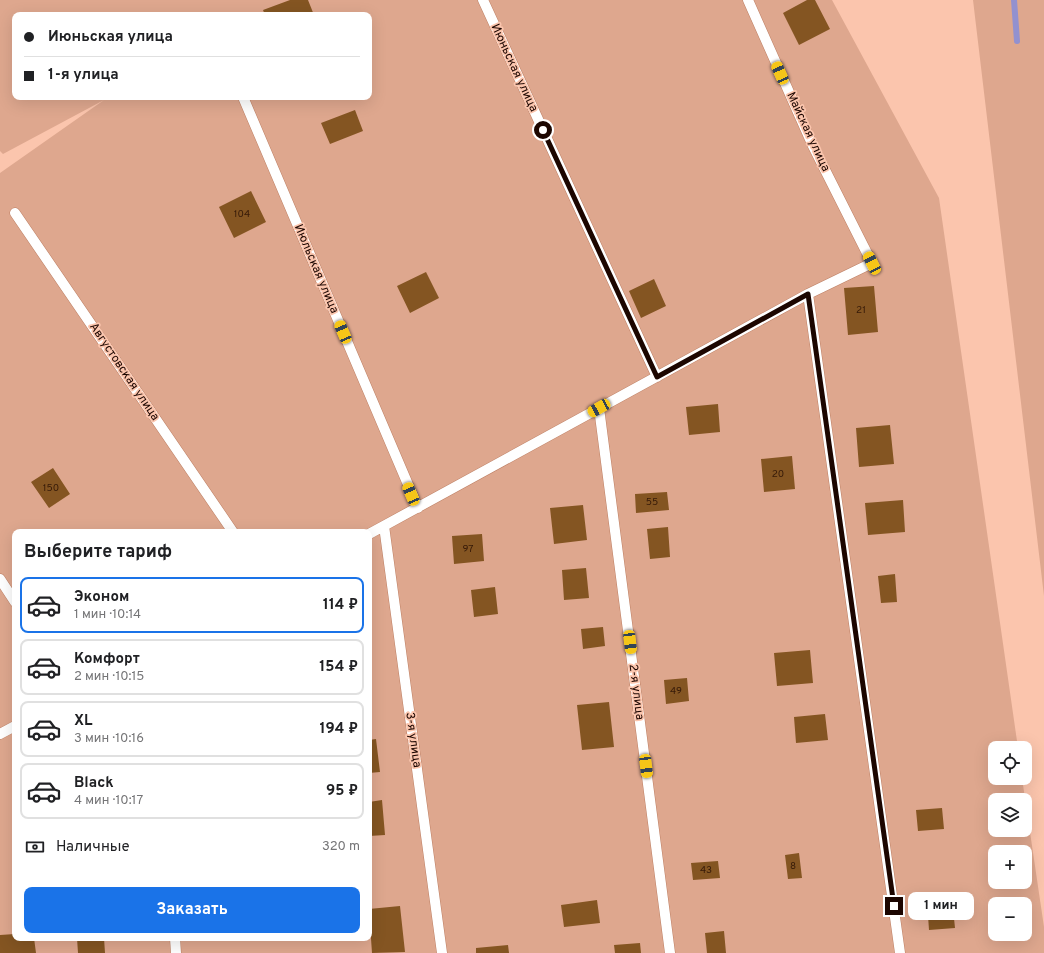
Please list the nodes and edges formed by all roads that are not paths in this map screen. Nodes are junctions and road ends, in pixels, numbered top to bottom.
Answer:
1 (483, 0) edge
2 (748, 0) edge
3 (244, 100) edge
4 (15, 213) dead end
5 (808, 294) junction
6 (657, 377) junction
7 (599, 408) junction
8 (418, 508) junction
9 (384, 526) junction
10 (231, 529) edge
11 (372, 532) edge
12 (0, 579) edge
13 (12, 597) edge
14 (12, 728) edge
15 (0, 734) edge
16 (175, 941) edge
17 (176, 953) edge
18 (442, 953) edge
19 (670, 953) edge
20 (900, 953) edge

1 - 6 lane, Июньская улица
2 - 5 lane, Майская улица
3 - 8 lane, Июльская улица
4 - 10 lane, Августовская улица
5 - 6 lane
5 - 20 lane
6 - 7 lane
7 - 8 lane
7 - 19 lane, 2-я улица
8 - 9 lane
9 - 11 lane
9 - 18 lane, 3-я улица
12 - 13 lane
14 - 15 lane
16 - 17 lane

